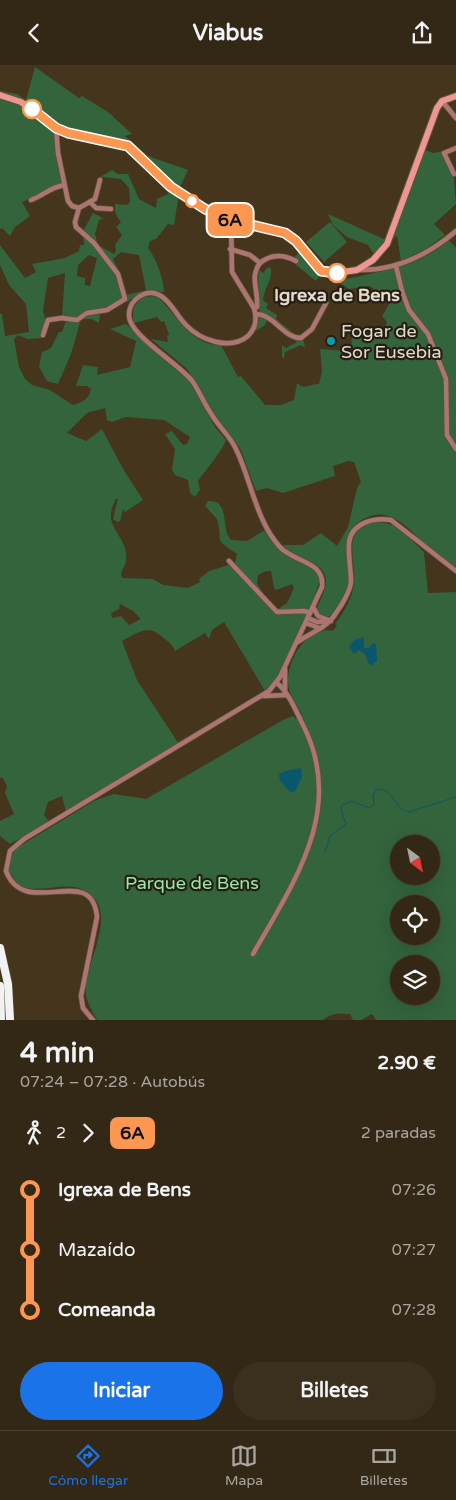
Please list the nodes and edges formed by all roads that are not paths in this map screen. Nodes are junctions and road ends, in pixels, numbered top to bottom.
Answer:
1 (0, 95) edge
2 (456, 96) edge
3 (442, 101) junction
4 (456, 118) edge
5 (56, 128) junction
6 (456, 148) edge
7 (455, 173) edge
8 (100, 181) dead end
9 (456, 181) edge
10 (64, 185) junction
11 (31, 200) dead end
12 (90, 202) junction
13 (79, 208) junction
14 (111, 209) dead end
15 (230, 220) junction
16 (456, 231) edge
17 (230, 249) junction
18 (373, 260) junction
19 (296, 261) dead end
20 (260, 263) junction
21 (396, 266) junction
22 (367, 268) junction
23 (376, 269) junction
24 (125, 299) junction
25 (133, 302) junction
26 (326, 303) dead end
27 (254, 308) junction
28 (256, 314) junction
29 (43, 335) dead end
30 (456, 449) edge
31 (228, 561) dead end
32 (456, 571) edge
33 (313, 607) junction
34 (310, 613) junction
35 (307, 620) junction
36 (331, 621) junction
37 (320, 629) junction
38 (295, 644) junction
39 (284, 667) junction
40 (276, 683) junction
41 (286, 694) junction
42 (260, 698) junction
43 (0, 948) edge
44 (253, 955) dead end
45 (0, 986) edge
46 (2, 1020) edge
47 (10, 1020) edge
48 (93, 1020) edge

1 - 5 street
2 - 3 street
3 - 4 street
3 - 18 street
5 - 10 street
5 - 15 street
6 - 7 street
7 - 9 street
8 - 12 street
10 - 11 street
10 - 13 street
12 - 13 street
12 - 14 street
13 - 24 street
15 - 17 street
15 - 22 street
16 - 21 street
17 - 20 street
17 - 27 street
18 - 22 street
18 - 23 street
19 - 20 street
20 - 27 street
21 - 23 street
21 - 30 street
22 - 23 street
24 - 25 street
24 - 29 street
25 - 28 street
25 - 33 street
26 - 28 street
27 - 28 street
31 - 34 street
32 - 36 street
33 - 34 street
33 - 36 street
34 - 35 street
35 - 36 street
35 - 37 street
35 - 38 street
36 - 37 street
37 - 38 street
38 - 39 street
39 - 40 street
39 - 41 street
40 - 41 street
40 - 42 street
41 - 42 street
41 - 44 street
42 - 48 street
43 - 47 highway
45 - 46 highway

